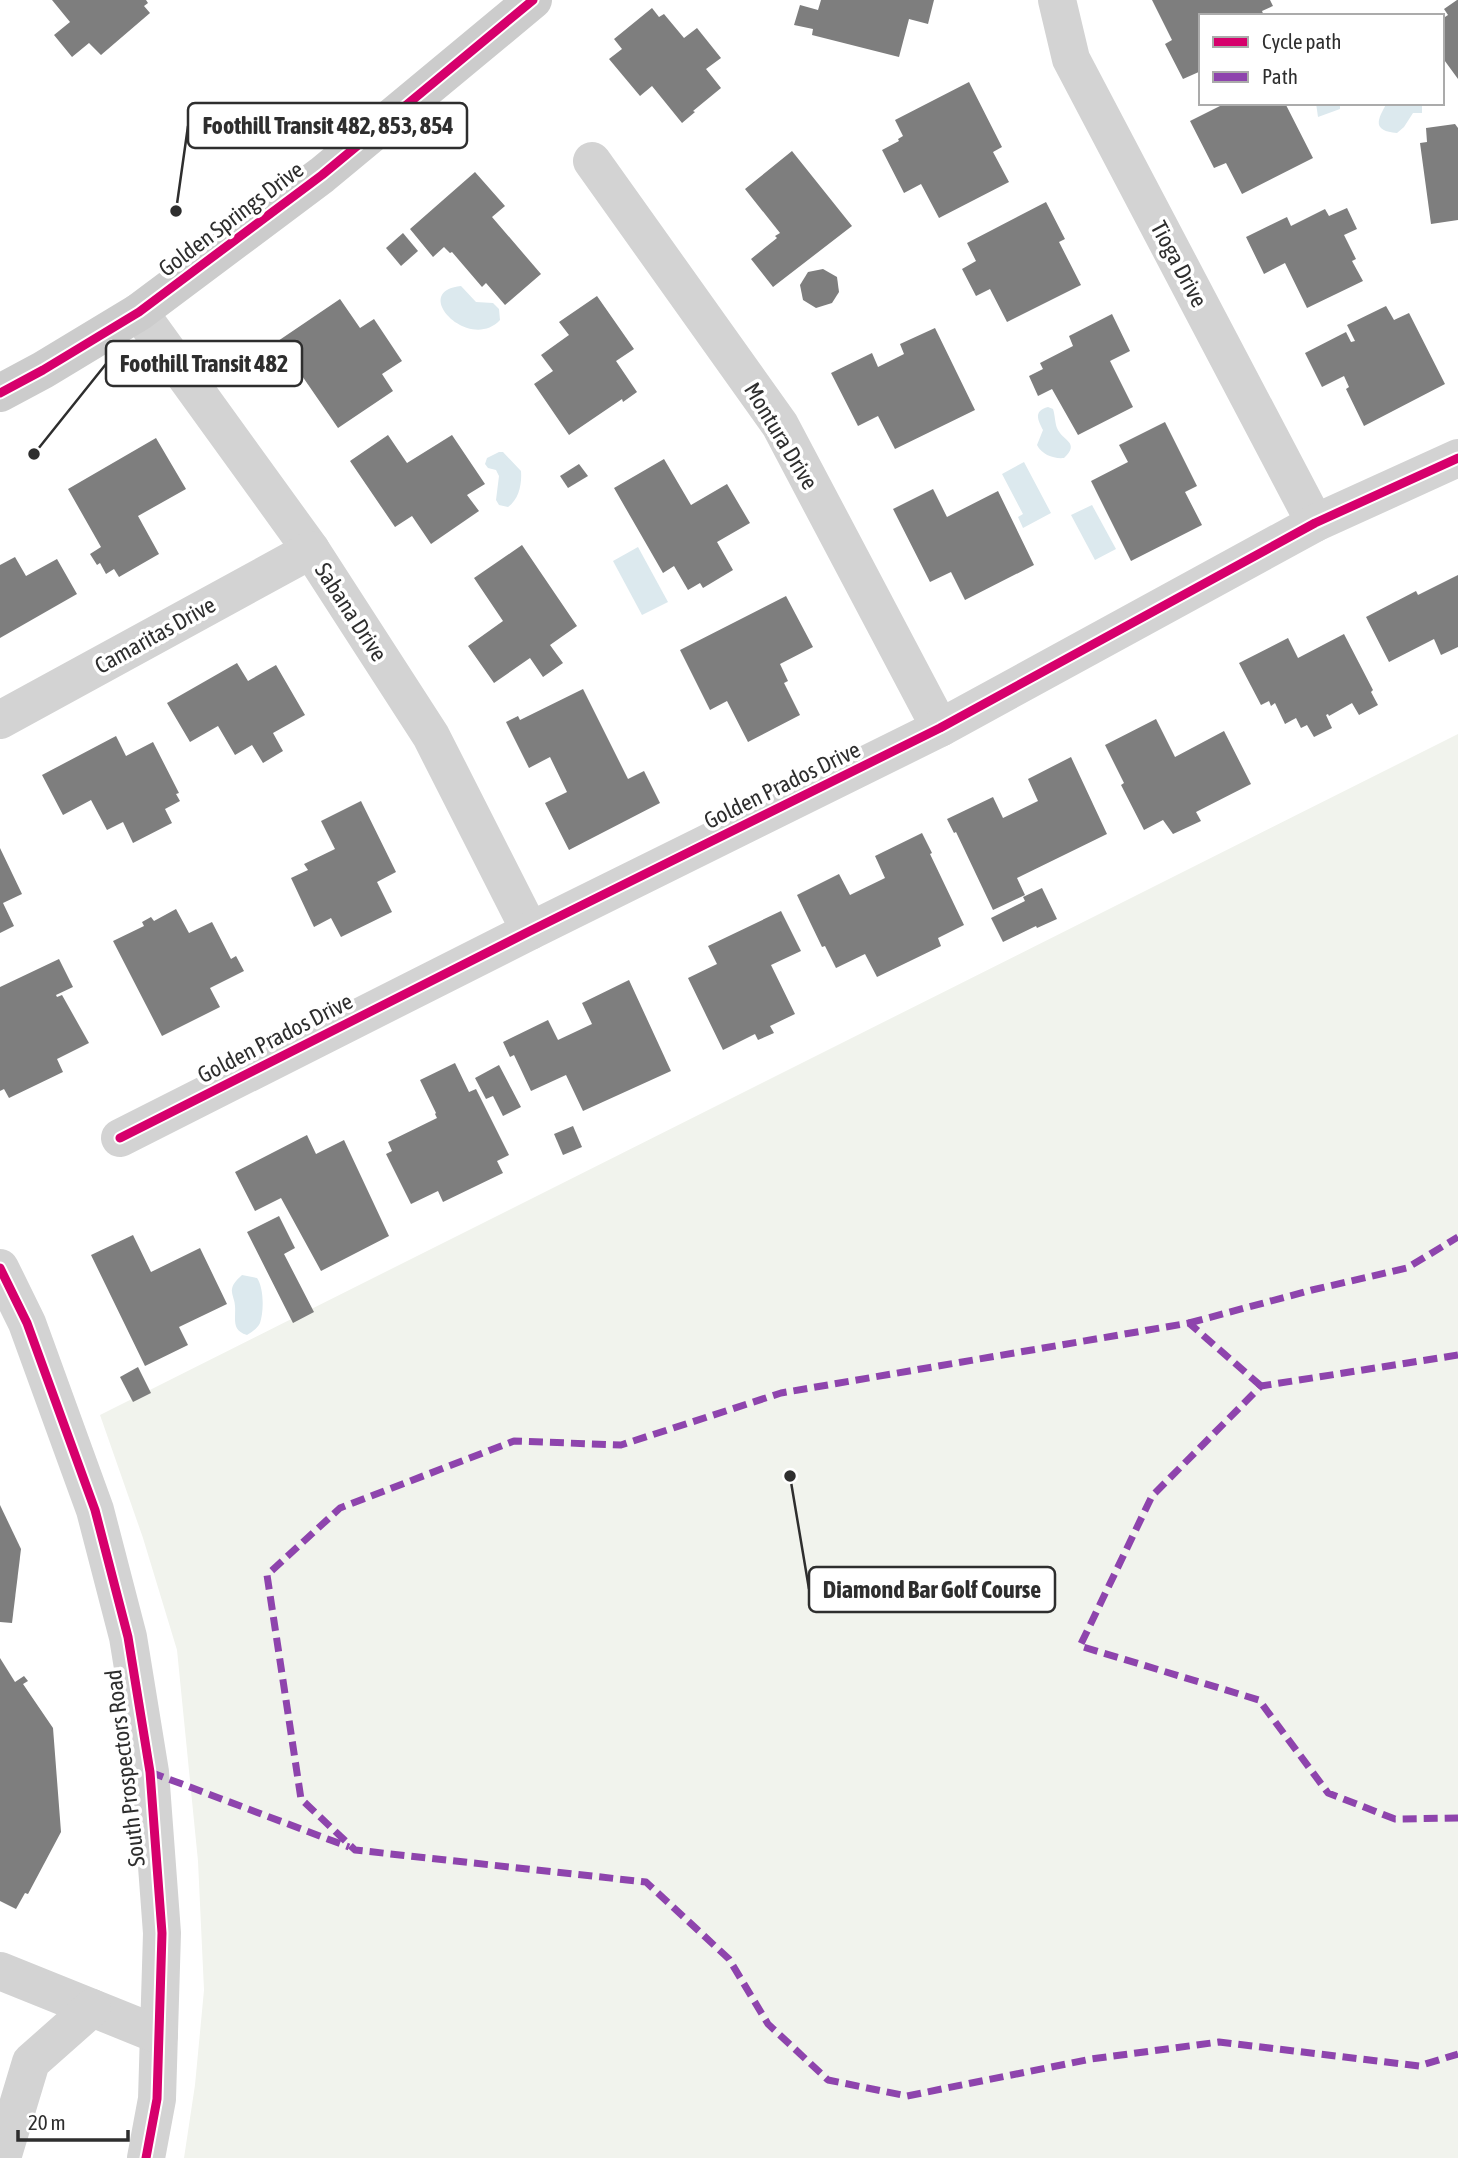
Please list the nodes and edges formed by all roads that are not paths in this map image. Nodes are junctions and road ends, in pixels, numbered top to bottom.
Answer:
1 (533, 0) edge
2 (1057, 0) edge
3 (592, 162) dead end
4 (139, 312) junction
5 (0, 393) edge
6 (1458, 458) edge
7 (1315, 523) junction
8 (311, 550) junction
9 (0, 720) edge
10 (940, 729) junction
11 (530, 931) junction
12 (120, 1139) dead end
13 (0, 1268) edge
14 (0, 1971) edge
15 (92, 2008) junction
16 (159, 2035) junction
17 (11, 2091) edge
18 (2, 2158) edge
19 (146, 2158) edge

1 - 4 main road, Golden Springs Drive
2 - 7 street, Tioga Drive
3 - 10 street, Montura Drive
4 - 5 main road, Golden Springs Drive
4 - 8 street, Sabana Drive
6 - 7 street, Golden Prados Drive
7 - 10 street, Golden Prados Drive
8 - 9 street, Camaritas Drive
8 - 11 street, Sabana Drive
10 - 11 street, Golden Prados Drive
11 - 12 street, Golden Prados Drive
13 - 16 street, South Prospectors Road
14 - 15 street
15 - 16 street
15 - 17 street
16 - 19 street, South Prospectors Road
17 - 18 street

